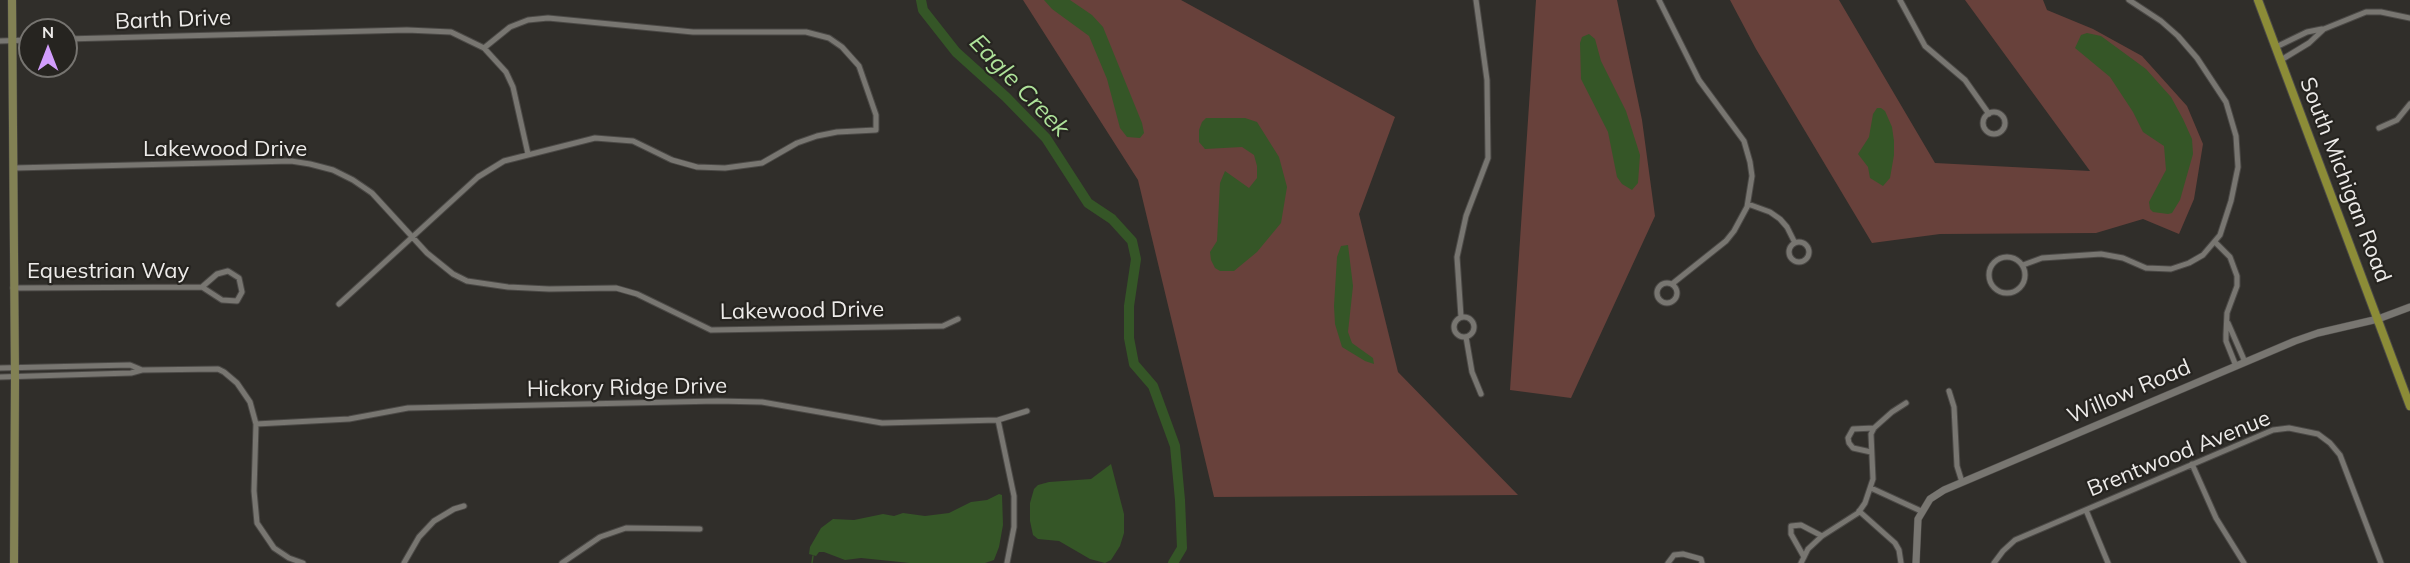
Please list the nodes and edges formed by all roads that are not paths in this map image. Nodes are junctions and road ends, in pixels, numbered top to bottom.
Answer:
1 (12, 0) edge
2 (1476, 0) edge
3 (1659, 0) edge
4 (1900, 0) edge
5 (2129, 0) edge
6 (2258, 0) edge
7 (2410, 18) edge
8 (2324, 29) junction
9 (78, 39) edge
10 (0, 41) edge
11 (12, 41) junction
12 (18, 41) edge
13 (2276, 47) junction
14 (484, 48) junction
15 (2281, 60) junction
16 (2410, 104) edge
17 (1989, 114) junction
18 (2379, 128) dead end
19 (528, 154) junction
20 (14, 168) junction
21 (1748, 204) junction
22 (413, 237) junction
23 (2215, 242) junction
24 (1795, 243) dead end
25 (2023, 265) junction
26 (1672, 284) dead end
27 (202, 287) junction
28 (14, 288) junction
29 (339, 304) dead end
30 (2410, 307) edge
31 (1461, 317) junction
32 (958, 319) dead end
33 (2379, 319) junction
34 (2227, 322) junction
35 (1466, 337) junction
36 (2245, 362) junction
37 (2236, 366) junction
38 (0, 368) edge
39 (14, 368) junction
40 (142, 370) junction
41 (0, 377) edge
42 (15, 378) junction
43 (1949, 391) dead end
44 (1481, 393) dead end
45 (1906, 404) dead end
46 (2410, 406) edge
47 (1027, 411) dead end
48 (998, 420) junction
49 (256, 424) junction
50 (1874, 428) junction
51 (1871, 452) junction
52 (2192, 464) junction
53 (1962, 482) junction
54 (1871, 488) junction
55 (464, 506) dead end
56 (2086, 510) junction
57 (1860, 511) junction
58 (1921, 511) junction
59 (700, 529) dead end
60 (1822, 536) junction
61 (1802, 560) edge
62 (14, 563) edge
63 (303, 563) edge
64 (404, 563) edge
65 (562, 563) edge
66 (1006, 563) edge
67 (1668, 563) edge
68 (1702, 563) edge
69 (1901, 563) edge
70 (1916, 563) edge
71 (1994, 563) edge
72 (2108, 563) edge
73 (2244, 563) edge
74 (2381, 563) edge

1 - 11 main road
2 - 31 street
3 - 21 street
4 - 17 street
5 - 23 street
6 - 13 main road, South Michigan Road
7 - 8 street
8 - 13 street
8 - 15 street
9 - 14 street, Barth Drive
10 - 11 street
11 - 12 street
11 - 20 main road
13 - 15 main road, South Michigan Road
14 - 19 street, Barth Drive
14 - 19 street
15 - 33 main road, South Michigan Road
16 - 18 street
17 - 17 street
19 - 22 street
20 - 22 street, Lakewood Drive
20 - 28 main road
21 - 24 street
21 - 26 street
22 - 29 street
22 - 32 street, Lakewood Drive
23 - 25 street
23 - 34 street
25 - 25 street
27 - 27 street, Equestrian Way
27 - 28 street, Equestrian Way
28 - 39 main road
30 - 33 street, Willow Road
31 - 35 street
31 - 35 street
33 - 36 street, Willow Road
33 - 46 main road, South Michigan Road
34 - 36 street
34 - 37 street
35 - 44 street
36 - 37 street, Willow Road
37 - 53 street, Willow Road
38 - 39 street
39 - 40 street
39 - 42 main road
40 - 42 street
40 - 49 street
41 - 42 street
42 - 62 main road
43 - 53 street
45 - 50 street
47 - 48 street, Hickory Ridge Drive
48 - 49 street, Hickory Ridge Drive
48 - 66 street
49 - 63 street
50 - 51 street
50 - 51 street
51 - 54 street
52 - 56 street, Brentwood Avenue
52 - 73 street
52 - 74 street, Brentwood Avenue
53 - 58 street, Willow Road
54 - 57 street
54 - 58 street
55 - 64 street
56 - 71 street, Brentwood Avenue
56 - 72 street
57 - 60 street
57 - 69 street
58 - 70 street
59 - 65 street
60 - 61 street
60 - 61 street
67 - 68 street

